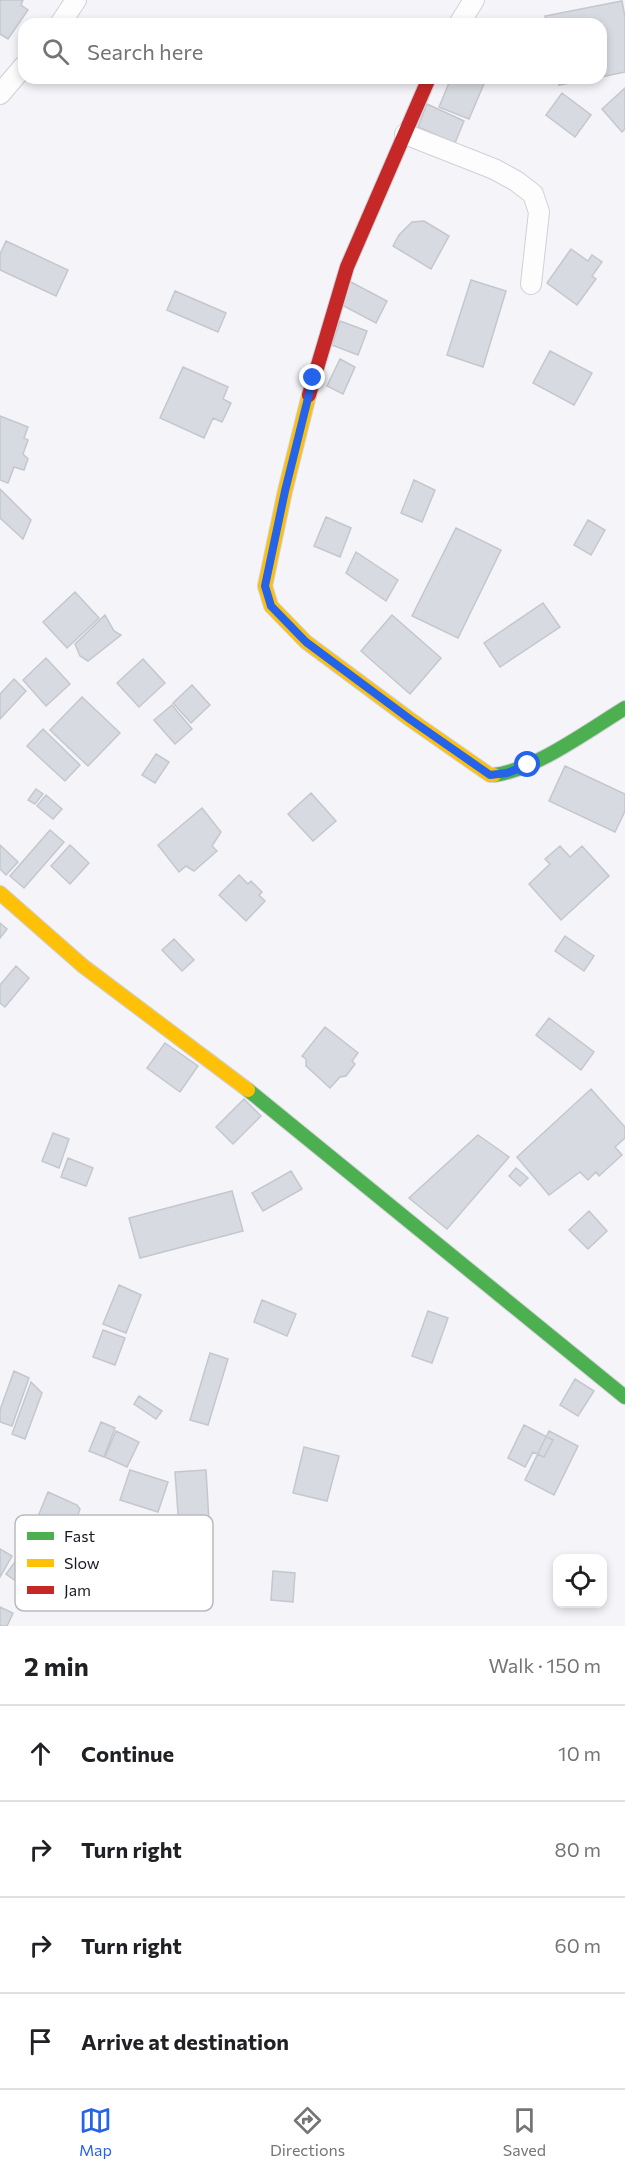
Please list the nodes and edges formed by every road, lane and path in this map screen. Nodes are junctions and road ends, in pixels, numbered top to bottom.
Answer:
1 (76, 0) edge
2 (474, 0) edge
3 (64, 18) edge
4 (463, 18) edge
5 (18, 73) edge
6 (426, 84) edge
7 (0, 94) edge
8 (405, 134) junction
9 (531, 284) dead end
10 (625, 708) edge
11 (0, 893) edge
12 (625, 1397) edge

1 - 3 street
2 - 4 street
5 - 7 street
6 - 8 street
8 - 9 street
8 - 10 street
11 - 12 street

